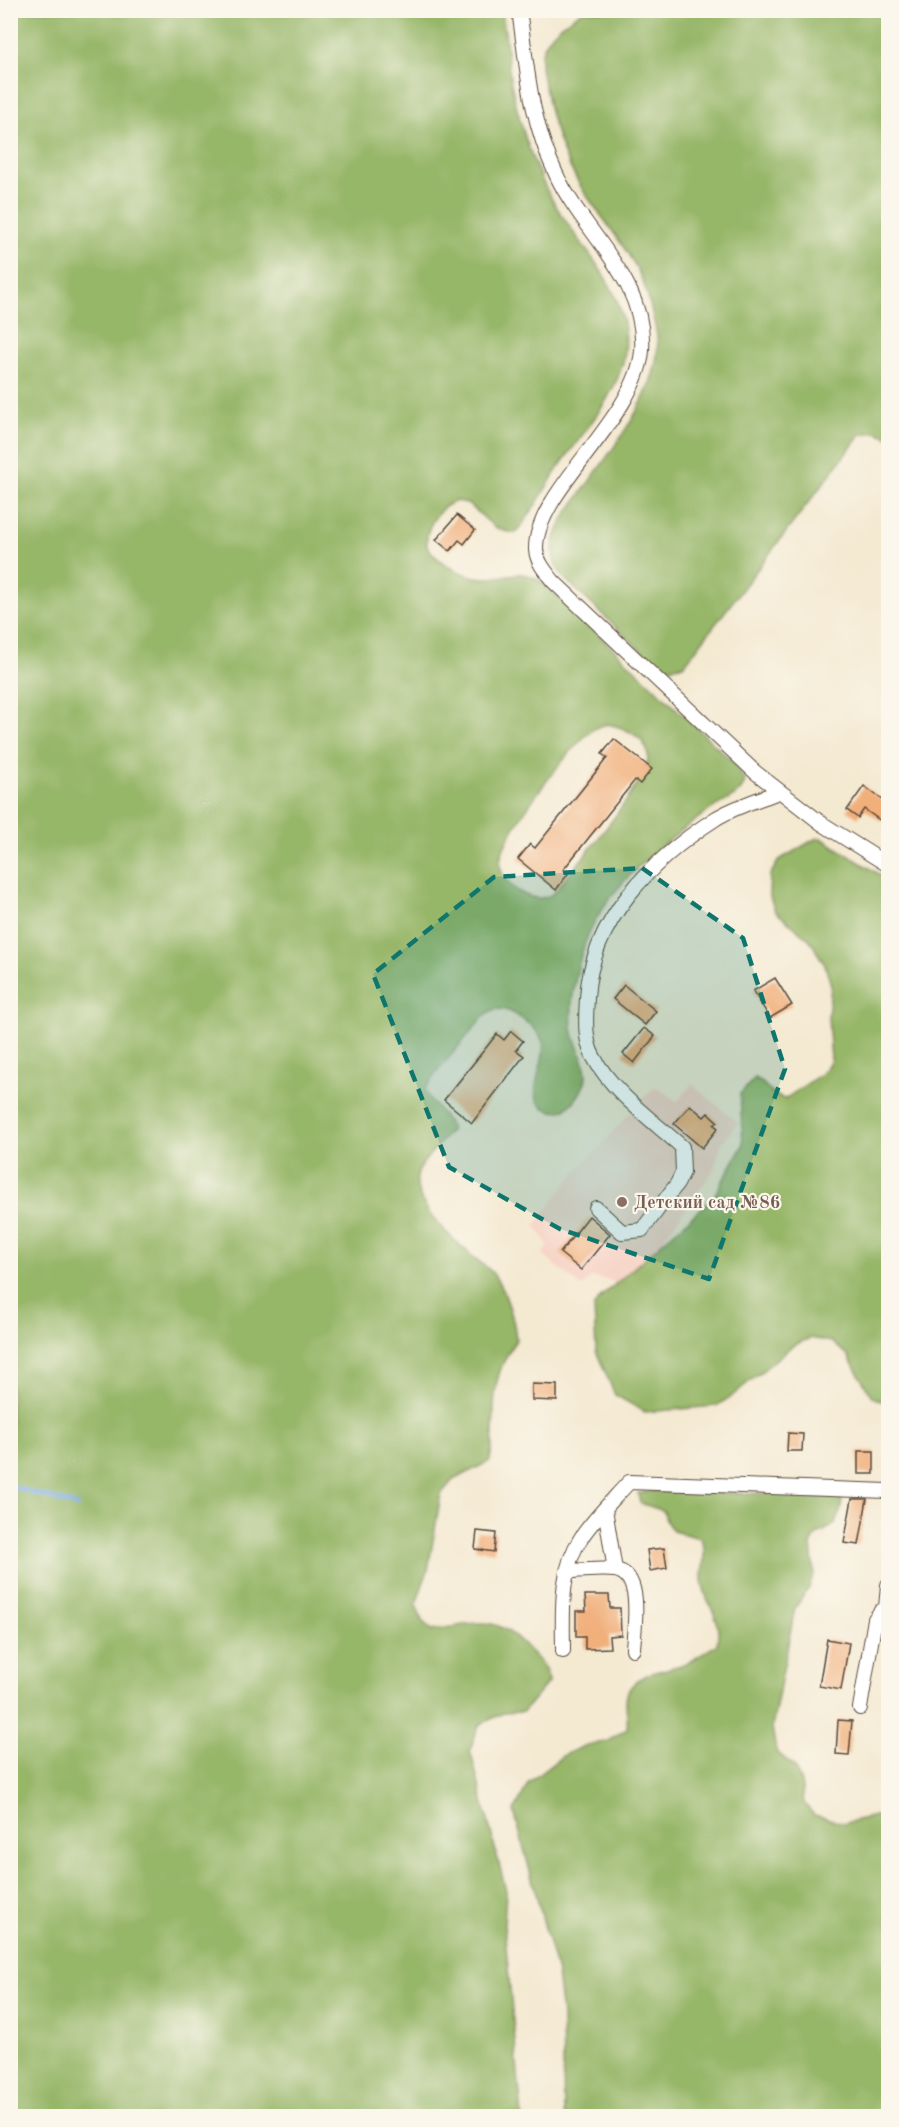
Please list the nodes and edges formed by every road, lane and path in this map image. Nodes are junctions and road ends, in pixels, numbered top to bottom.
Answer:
1 (519, 10) edge
2 (778, 792) junction
3 (888, 865) edge
4 (596, 1208) dead end
5 (888, 1491) edge
6 (605, 1509) junction
7 (615, 1570) junction
8 (567, 1571) junction
9 (888, 1585) edge
10 (887, 1608) edge
11 (633, 1649) dead end
12 (563, 1651) dead end
13 (860, 1708) dead end

1 - 2 street
2 - 3 street
2 - 4 street
5 - 6 street
6 - 7 street
6 - 8 street
7 - 8 street
7 - 11 street
8 - 12 street
9 - 10 street
10 - 13 street

